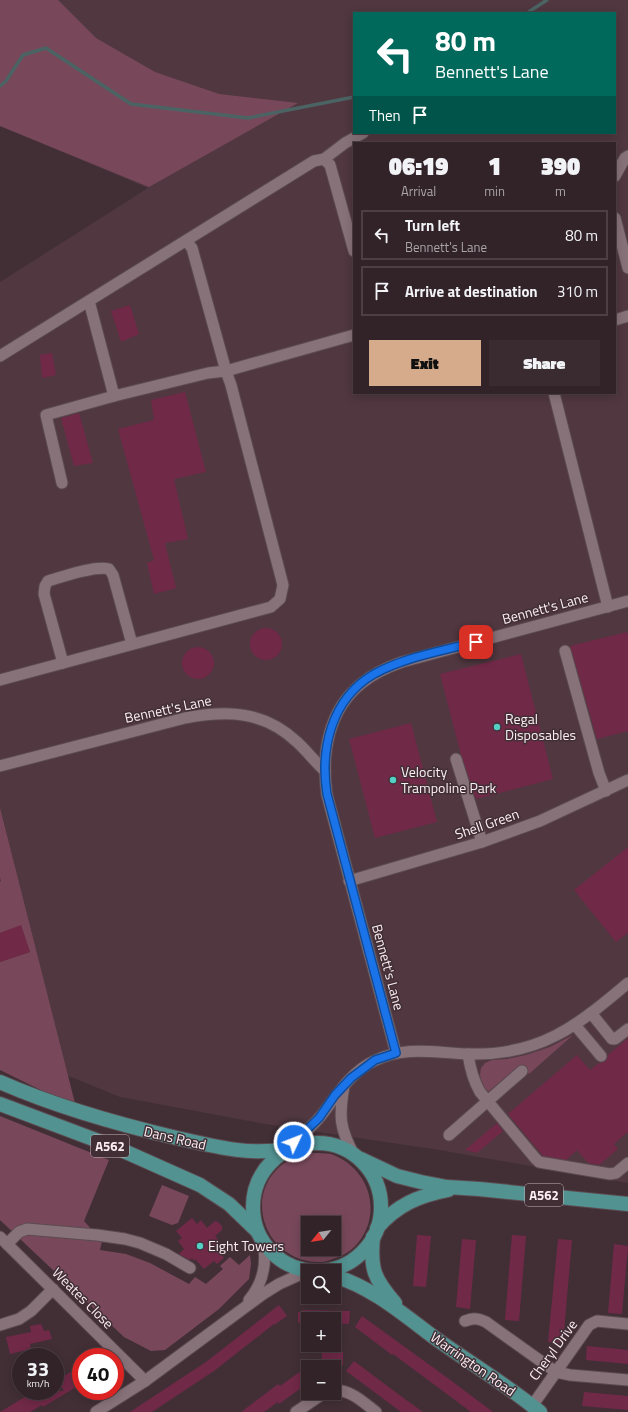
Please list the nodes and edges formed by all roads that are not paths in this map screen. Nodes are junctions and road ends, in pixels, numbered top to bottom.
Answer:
1 (361, 134) edge
2 (628, 156) edge
3 (324, 159) junction
4 (616, 174) edge
5 (616, 222) edge
6 (186, 241) junction
7 (353, 247) edge
8 (628, 268) edge
9 (89, 300) junction
10 (628, 316) edge
11 (616, 320) edge
12 (353, 335) edge
13 (0, 356) edge
14 (226, 371) junction
15 (554, 394) edge
16 (114, 396) junction
17 (62, 483) dead end
18 (628, 601) edge
19 (608, 606) junction
20 (132, 644) junction
21 (565, 651) dead end
22 (62, 663) junction
23 (0, 680) edge
24 (456, 759) dead end
25 (0, 766) edge
26 (325, 772) junction
27 (628, 780) edge
28 (606, 791) junction
29 (482, 842) junction
30 (349, 881) junction
31 (628, 983) edge
32 (591, 1013) junction
33 (575, 1025) junction
34 (628, 1029) edge
35 (396, 1053) junction
36 (468, 1054) junction
37 (601, 1056) dead end
38 (522, 1071) dead end
39 (0, 1082) edge
40 (344, 1086) junction
41 (488, 1101) junction
42 (0, 1104) edge
43 (449, 1135) dead end
44 (286, 1149) junction
45 (356, 1156) junction
46 (628, 1163) edge
47 (460, 1188) junction
48 (628, 1204) edge
49 (375, 1232) junction
50 (261, 1237) junction
51 (3, 1240) edge
52 (341, 1266) edge
53 (190, 1268) dead end
54 (301, 1268) edge
55 (301, 1275) edge
56 (341, 1278) edge
57 (53, 1289) junction
58 (242, 1308) junction
59 (405, 1315) junction
60 (465, 1321) dead end
61 (628, 1324) edge
62 (0, 1325) edge
63 (556, 1372) junction
64 (628, 1380) edge
65 (145, 1381) junction
66 (341, 1391) edge
67 (314, 1400) edge
68 (536, 1409) edge
69 (96, 1412) edge
70 (296, 1412) edge
71 (376, 1412) edge

1 - 3 street
2 - 4 street
3 - 6 street
3 - 7 street
5 - 8 street
6 - 9 street
6 - 14 street
9 - 13 street
9 - 16 street
10 - 11 street
12 - 14 street
14 - 16 street
14 - 20 street
15 - 19 street
16 - 17 street
18 - 19 street, Bennett's Lane
19 - 26 street, Bennett's Lane
20 - 22 street
20 - 22 street
21 - 28 street
22 - 23 street
24 - 29 street
25 - 26 street, Bennett's Lane
26 - 30 street, Bennett's Lane
27 - 28 street, Shell Green
28 - 29 street, Shell Green
29 - 30 street, Shell Green
30 - 35 street, Bennett's Lane
31 - 32 street
32 - 33 street
32 - 34 street
33 - 36 street
33 - 37 street
35 - 36 street
35 - 40 street
36 - 41 street
38 - 41 street
39 - 44 main road, Dans Road / A562
40 - 44 street
40 - 45 street
41 - 43 street
41 - 46 street
42 - 50 main road, Dans Road / A562
44 - 45 main road, A562
44 - 50 main road, A562
45 - 47 main road, A562
45 - 49 main road, A562
47 - 48 main road, A562
47 - 49 main road, A562
49 - 52 main road, A562
49 - 59 main road, Warrington Road
50 - 54 main road, A562
50 - 58 street
51 - 53 street
51 - 57 street, Weates Close
55 - 58 street
56 - 59 main road, Warrington Road
57 - 62 street
57 - 65 street, Weates Close
58 - 65 street
59 - 68 main road, Warrington Road
60 - 63 street
61 - 63 street, Cheryl Drive
63 - 64 street
63 - 68 street, Cheryl Drive
65 - 69 street
66 - 71 street
67 - 70 street

